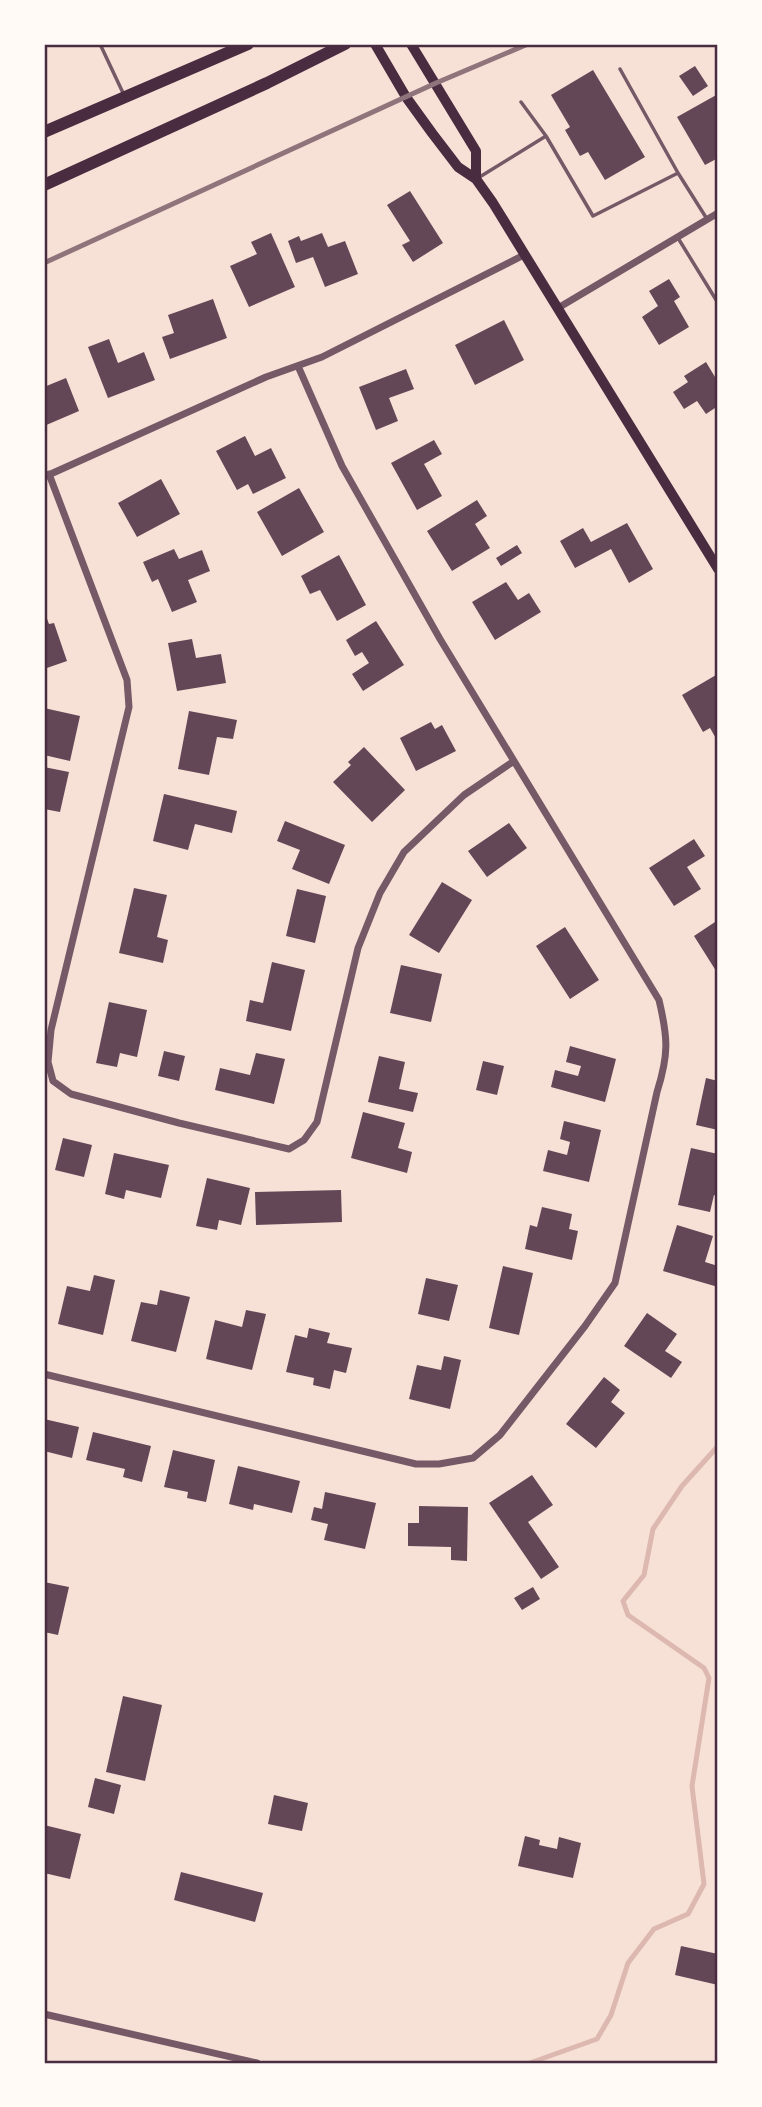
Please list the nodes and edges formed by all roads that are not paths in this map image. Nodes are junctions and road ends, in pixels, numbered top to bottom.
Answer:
1 (100, 44) edge
2 (248, 44) edge
3 (345, 44) edge
4 (375, 44) edge
5 (411, 44) edge
6 (620, 69) dead end
7 (125, 97) junction
8 (521, 102) dead end
9 (44, 132) edge
10 (546, 136) junction
11 (678, 173) junction
12 (476, 179) junction
13 (44, 185) edge
14 (718, 213) edge
15 (707, 220) junction
16 (678, 237) junction
17 (524, 255) junction
18 (718, 303) edge
19 (558, 308) junction
20 (298, 366) junction
21 (47, 475) edge
22 (718, 569) edge
23 (514, 761) junction
24 (44, 1374) edge
25 (44, 2014) edge
26 (257, 2063) edge

1 - 7 lane
2 - 7 main road
3 - 13 main road
4 - 12 main road
5 - 12 main road
6 - 11 lane
7 - 9 main road
8 - 10 lane
10 - 11 lane
10 - 12 lane
11 - 15 lane
12 - 17 main road
14 - 15 street
15 - 16 street
16 - 18 lane
16 - 19 street
17 - 19 main road
17 - 20 street
19 - 22 main road
20 - 21 street
20 - 23 street
21 - 23 street
23 - 24 street
25 - 26 street

